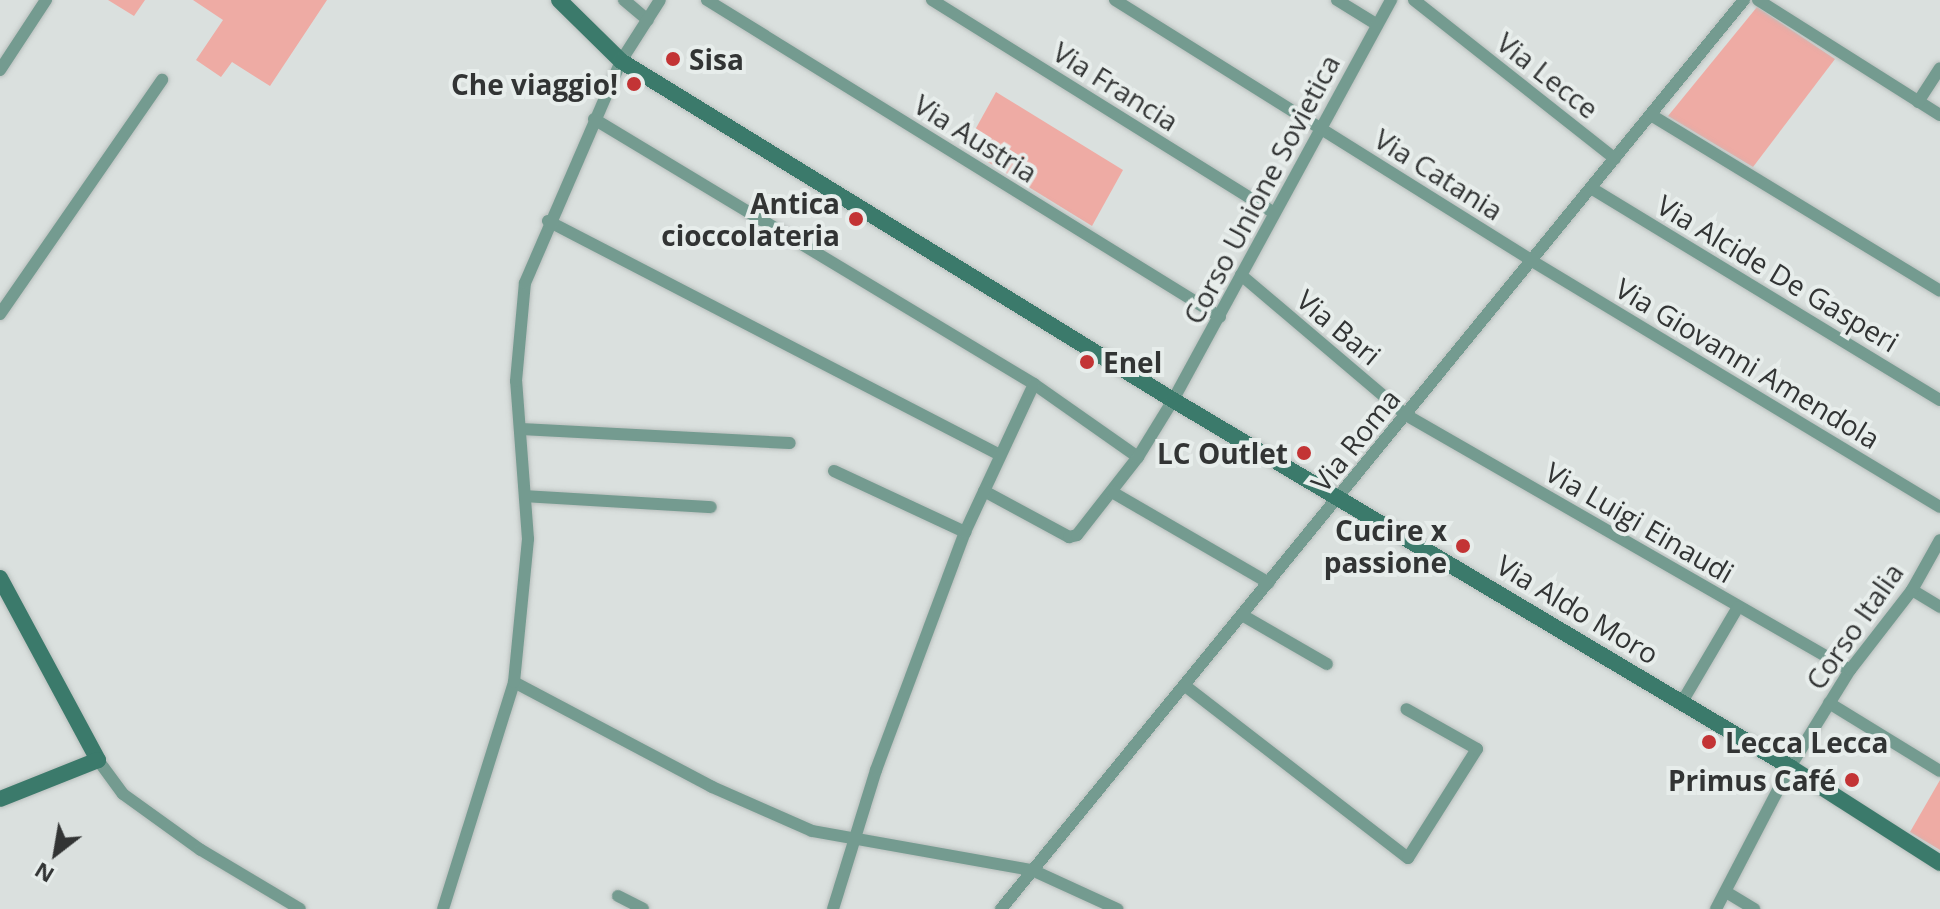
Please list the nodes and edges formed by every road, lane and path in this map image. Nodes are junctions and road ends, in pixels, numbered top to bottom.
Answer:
1 (46, 0) edge
2 (559, 0) edge
3 (624, 0) edge
4 (660, 0) edge
5 (707, 0) edge
6 (932, 0) edge
7 (1115, 0) edge
8 (1337, 0) edge
9 (1391, 0) edge
10 (1414, 0) edge
11 (1744, 0) edge
12 (1758, 0) edge
13 (648, 20) junction
14 (1376, 24) junction
15 (621, 61) junction
16 (1940, 68) edge
17 (0, 70) edge
18 (162, 80) dead end
19 (1918, 102) junction
20 (1651, 115) junction
21 (1940, 115) edge
22 (594, 119) junction
23 (1321, 128) junction
24 (1615, 159) junction
25 (1591, 188) junction
26 (1274, 213) junction
27 (548, 221) junction
28 (1532, 261) junction
29 (1241, 275) junction
30 (1940, 291) edge
31 (0, 314) edge
32 (1220, 317) junction
33 (1034, 384) junction
34 (1173, 400) junction
35 (1940, 400) edge
36 (1406, 415) junction
37 (521, 429) junction
38 (790, 443) dead end
39 (1000, 455) junction
40 (1138, 457) junction
41 (834, 471) dead end
42 (984, 491) junction
43 (1112, 492) junction
44 (525, 496) junction
45 (1340, 496) junction
46 (711, 507) dead end
47 (1940, 507) edge
48 (965, 532) junction
49 (1940, 540) edge
50 (0, 578) edge
51 (1269, 583) junction
52 (1912, 590) junction
53 (1738, 607) junction
54 (1940, 607) edge
55 (1242, 615) junction
56 (1327, 664) dead end
57 (1850, 670) junction
58 (514, 682) junction
59 (1184, 685) junction
60 (1682, 702) junction
61 (1829, 703) junction
62 (1406, 709) dead end
63 (98, 760) junction
64 (1790, 767) junction
65 (1940, 771) edge
66 (0, 799) edge
67 (857, 839) junction
68 (1940, 863) edge
69 (1032, 870) junction
70 (1726, 892) junction
71 (618, 896) dead end
72 (300, 909) edge
73 (443, 909) edge
74 (643, 909) edge
75 (833, 909) edge
76 (1001, 909) edge
77 (1117, 909) edge
78 (1716, 909) edge
79 (1754, 909) edge

1 - 17 street
2 - 15 street, Via Aldo Moro
3 - 13 street
4 - 13 street
5 - 32 street, Via Austria
6 - 26 street, Via Francia
7 - 23 street, Via Catania
8 - 14 street
9 - 14 street, Corso Unione Sovietica
10 - 24 street, Via Lecce
11 - 20 street, Via Roma
12 - 19 street
13 - 15 street
14 - 23 street, Corso Unione Sovietica
15 - 22 street
15 - 34 street, Via Aldo Moro
16 - 19 street
18 - 31 street
19 - 21 street
20 - 24 street, Via Roma
20 - 30 street
22 - 27 street
22 - 33 street
23 - 26 street, Corso Unione Sovietica
23 - 28 street, Via Catania
24 - 25 street, Via Roma
25 - 28 street, Via Roma
25 - 35 street, Via Alcide De Gasperi
26 - 29 street, Corso Unione Sovietica
27 - 37 street
27 - 39 street
28 - 36 street, Via Roma
28 - 47 street, Via Giovanni Amendola
29 - 32 street, Corso Unione Sovietica
29 - 36 street, Via Bari
32 - 34 street, Corso Unione Sovietica
33 - 39 street
33 - 40 street
34 - 40 street, Corso Unione Sovietica
34 - 45 street, Via Aldo Moro
36 - 45 street, Via Roma
36 - 53 street, Via Luigi Einaudi
37 - 38 street
37 - 44 street
39 - 42 street
40 - 43 street, Corso Unione Sovietica
41 - 48 street
42 - 43 street, Corso Unione Sovietica
42 - 48 street
43 - 51 street
44 - 46 street
44 - 58 street
45 - 51 street, Via Roma
45 - 60 street, Via Aldo Moro
48 - 67 street
49 - 52 street, Corso Italia
50 - 63 street
51 - 55 street, Via Roma
52 - 54 street
52 - 57 street, Corso Italia
53 - 57 street, Via Luigi Einaudi
53 - 60 street
55 - 56 street
55 - 59 street, Via Roma
57 - 61 street, Corso Italia
58 - 67 street
58 - 73 street
59 - 62 street
59 - 69 street, Via Roma
60 - 64 street, Via Aldo Moro
61 - 64 street, Corso Italia
61 - 65 street
63 - 66 street
63 - 72 street
64 - 68 street, Via Aldo Moro
64 - 70 street, Corso Italia
67 - 69 street
67 - 75 street
69 - 76 street, Via Roma
69 - 77 street
70 - 78 street, Corso Italia
70 - 79 street
71 - 74 street

